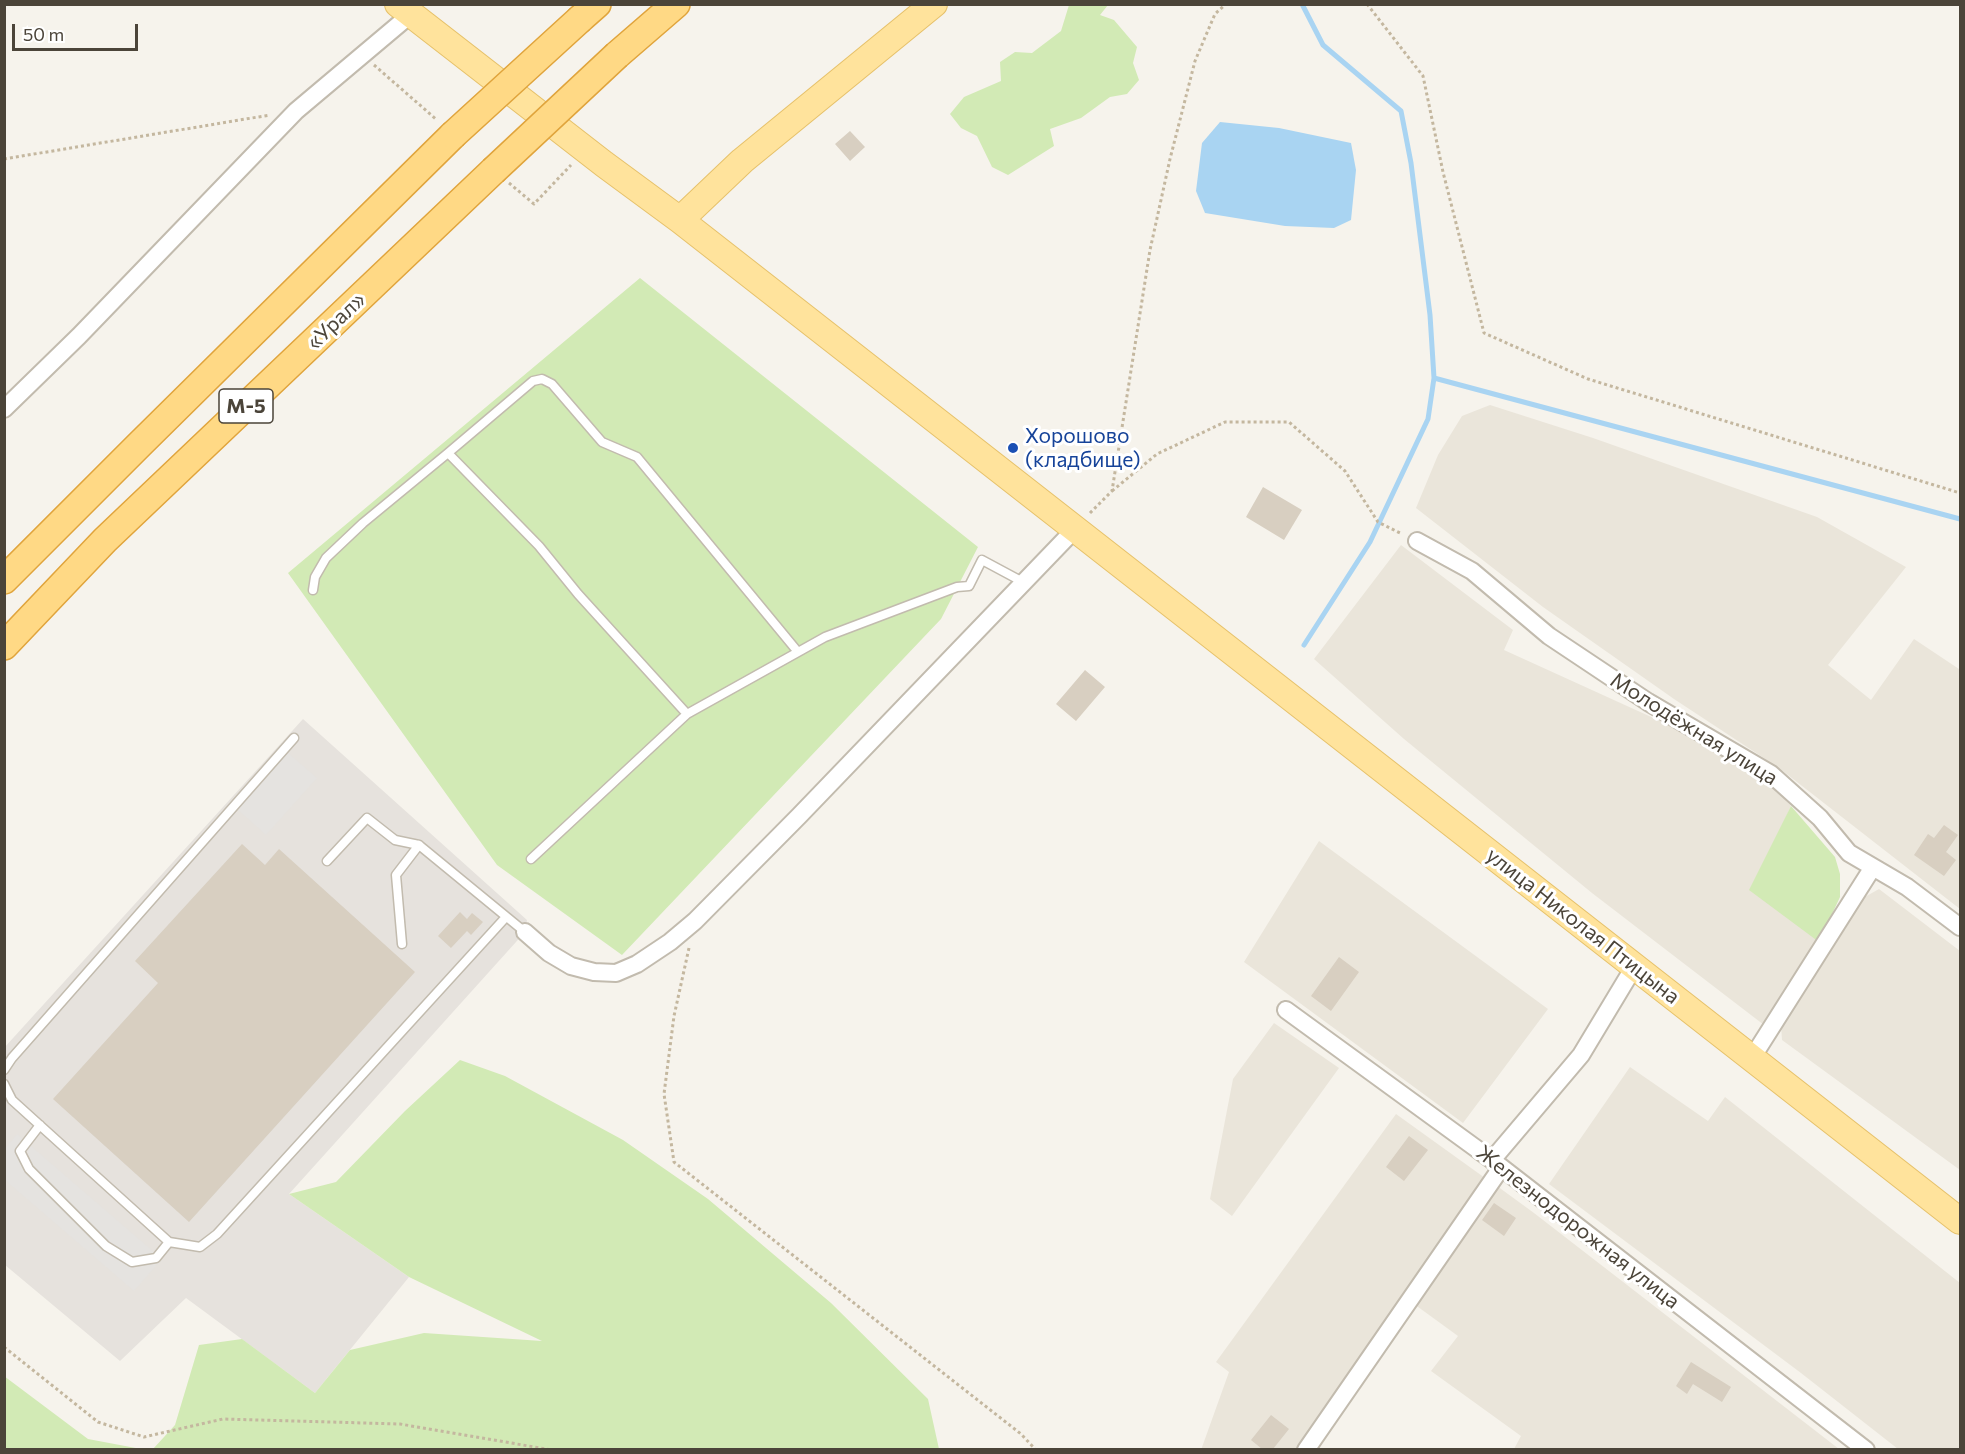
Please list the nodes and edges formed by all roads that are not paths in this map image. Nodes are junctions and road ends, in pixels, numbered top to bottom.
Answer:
1 (676, 4) edge
2 (934, 4) edge
3 (404, 10) edge
4 (588, 12) edge
5 (680, 220) junction
6 (4, 409) edge
7 (448, 453) junction
8 (1076, 528) junction
9 (1417, 541) dead end
10 (4, 580) edge
11 (1023, 582) junction
12 (313, 590) dead end
13 (4, 646) edge
14 (798, 652) junction
15 (687, 714) junction
16 (294, 738) dead end
17 (419, 845) junction
18 (531, 860) dead end
19 (327, 861) dead end
20 (1873, 867) junction
21 (506, 917) junction
22 (1960, 927) edge
23 (525, 932) joint
24 (402, 944) dead end
25 (1634, 967) junction
26 (1286, 1010) dead end
27 (1752, 1058) junction
28 (4, 1070) edge
29 (4, 1084) edge
30 (40, 1125) junction
31 (1497, 1164) junction
32 (1960, 1221) edge
33 (169, 1242) junction
34 (1306, 1449) edge
35 (1866, 1449) edge

1 - 13 highway, «Урал» / М-5, bridge
2 - 5 main road
3 - 5 main road, улица Николая Птицына
3 - 6 street
4 - 10 highway, М-5, bridge
5 - 8 main road, улица Николая Птицына
7 - 12 lane
7 - 14 lane
7 - 15 lane
8 - 11 street
8 - 25 main road, улица Николая Птицына
9 - 20 street, Молодёжная улица
11 - 14 lane
11 - 23 street
14 - 15 lane
15 - 18 lane
16 - 28 lane
17 - 19 lane
17 - 21 lane
17 - 24 lane
20 - 22 street, Молодёжная улица
20 - 27 street
21 - 23 lane
21 - 33 lane
25 - 27 main road, улица Николая Птицына
25 - 31 street
26 - 31 street, Железнодорожная улица
27 - 32 main road, улица Николая Птицына
29 - 30 lane
30 - 33 lane
30 - 33 lane
31 - 34 street
31 - 35 street, Железнодорожная улица

